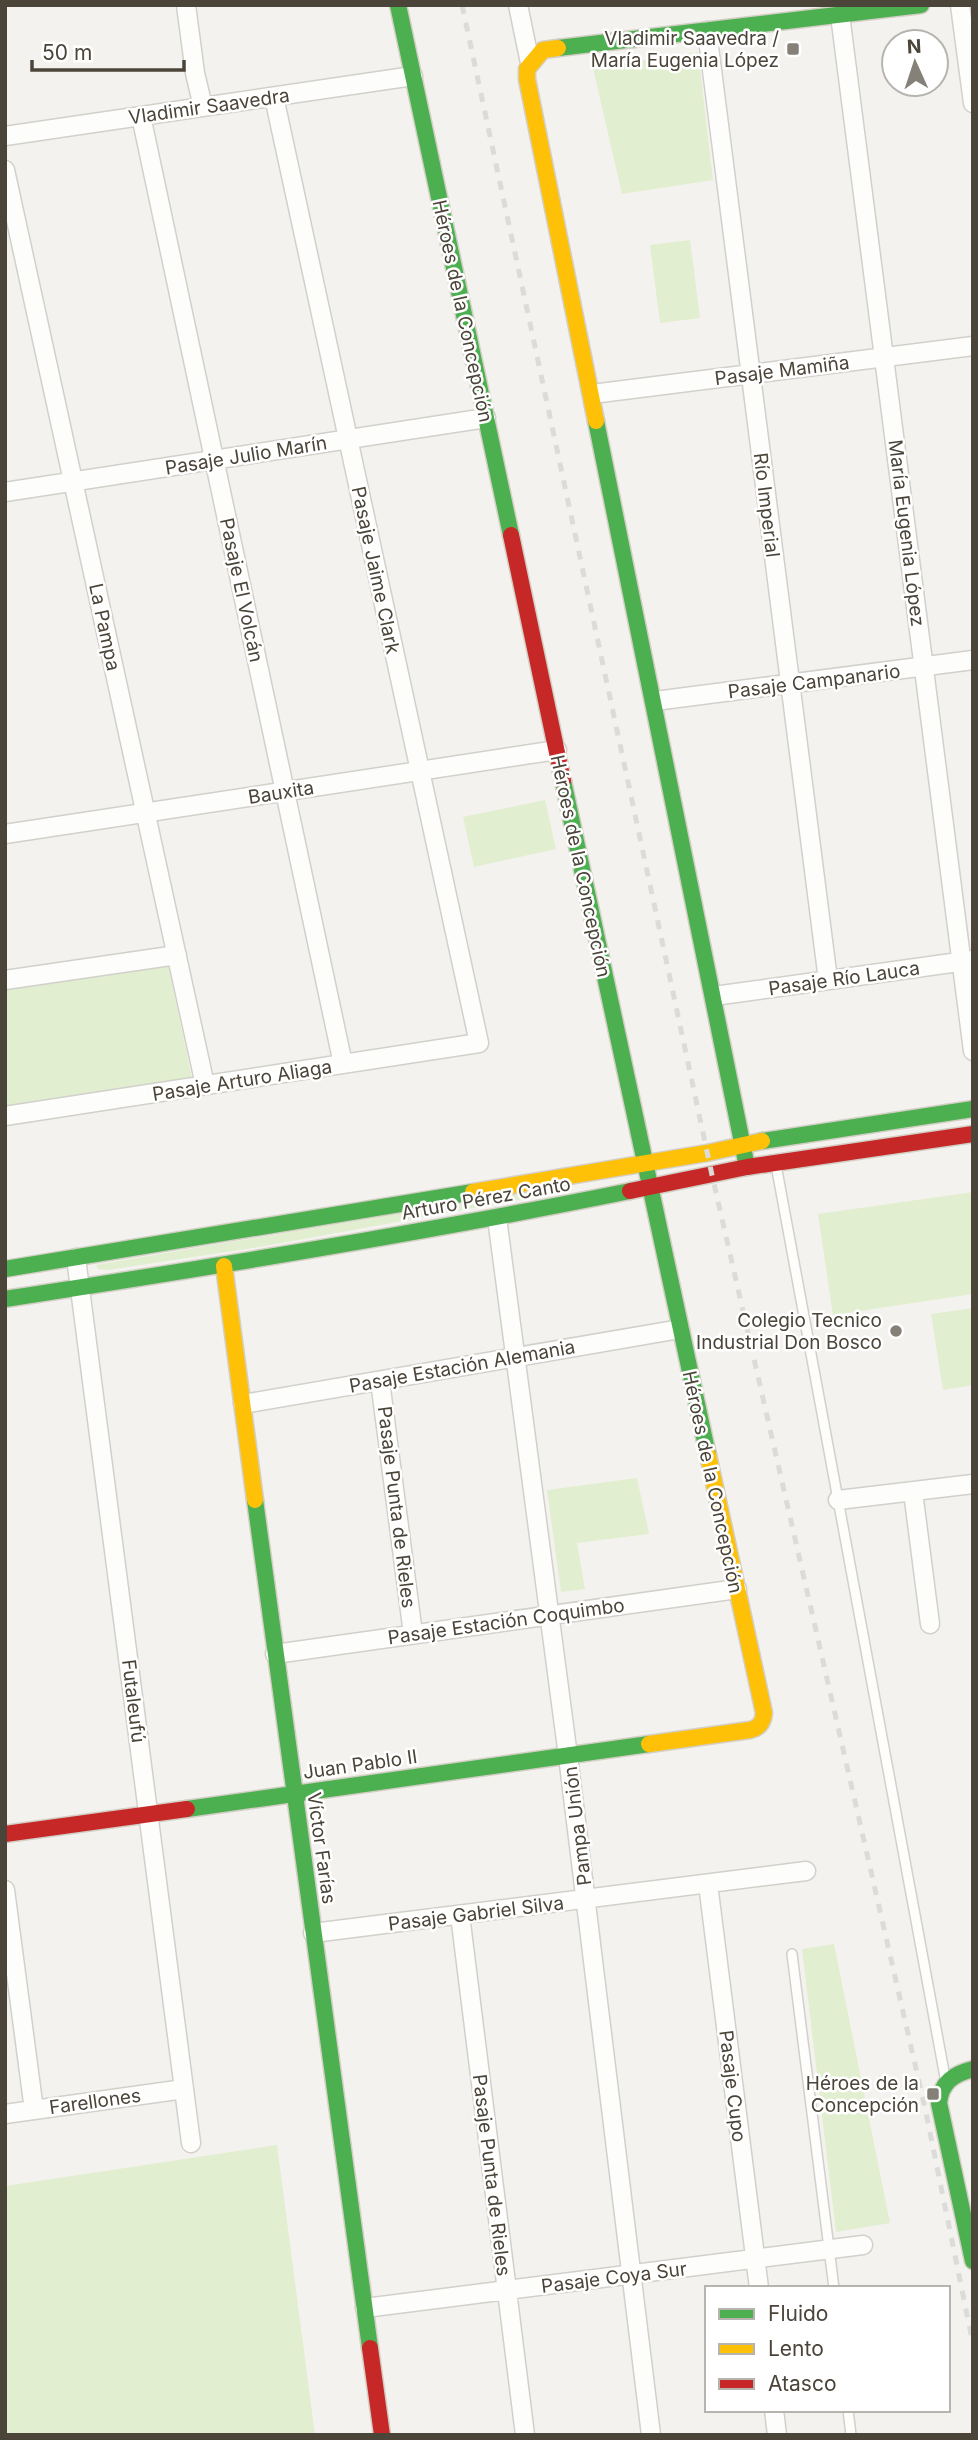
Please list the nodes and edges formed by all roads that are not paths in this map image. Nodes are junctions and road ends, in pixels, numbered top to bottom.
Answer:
1 (186, 5) edge
2 (398, 5) edge
3 (518, 5) edge
4 (921, 5) edge
5 (960, 5) edge
6 (840, 15) junction
7 (707, 31) junction
8 (530, 63) junction
9 (413, 76) junction
10 (274, 97) junction
11 (973, 103) edge
12 (203, 107) junction
13 (141, 116) junction
14 (5, 136) edge
15 (5, 170) edge
16 (973, 346) edge
17 (884, 358) junction
18 (750, 374) junction
19 (592, 394) junction
20 (486, 418) junction
21 (348, 439) junction
22 (214, 460) junction
23 (73, 481) junction
24 (5, 492) edge
25 (973, 660) edge
26 (924, 667) junction
27 (790, 684) junction
28 (655, 701) junction
29 (557, 750) junction
30 (419, 771) junction
31 (285, 792) junction
32 (145, 813) junction
33 (5, 834) edge
34 (177, 955) junction
35 (967, 961) edge
36 (5, 980) edge
37 (828, 980) junction
38 (714, 996) junction
39 (479, 1043) joint
40 (973, 1051) edge
41 (343, 1064) junction
42 (205, 1085) junction
43 (973, 1109) edge
44 (5, 1116) edge
45 (973, 1134) edge
46 (772, 1139) junction
47 (744, 1144) junction
48 (646, 1163) junction
49 (776, 1163) junction
50 (747, 1167) junction
51 (650, 1188) junction
52 (497, 1219) junction
53 (76, 1258) junction
54 (224, 1266) junction
55 (5, 1269) edge
56 (80, 1288) junction
57 (5, 1299) edge
58 (680, 1329) junction
59 (515, 1357) junction
60 (380, 1381) junction
61 (243, 1405) junction
62 (973, 1484) edge
63 (913, 1492) junction
64 (838, 1500) junction
65 (737, 1588) junction
66 (549, 1615) junction
67 (930, 1624) dead end
68 (413, 1634) junction
69 (275, 1654) junction
70 (761, 1725) joint
71 (568, 1756) junction
72 (293, 1794) junction
73 (149, 1814) junction
74 (5, 1834) edge
75 (806, 1871) dead end
76 (708, 1884) junction
77 (5, 1890) edge
78 (585, 1899) junction
79 (460, 1915) junction
80 (313, 1934) junction
81 (792, 1954) dead end
82 (973, 2069) edge
83 (946, 2082) junction
84 (184, 2089) junction
85 (34, 2110) junction
86 (5, 2114) edge
87 (191, 2143) dead end
88 (863, 2245) dead end
89 (829, 2249) junction
90 (755, 2259) junction
91 (973, 2261) edge
92 (632, 2274) junction
93 (759, 2286) edge
94 (834, 2286) edge
95 (507, 2290) junction
96 (365, 2308) junction
97 (774, 2412) edge
98 (849, 2412) edge
99 (382, 2435) edge
100 (524, 2435) edge
101 (651, 2435) edge
102 (777, 2435) edge
103 (852, 2435) edge

1 - 12 street
2 - 9 street, Héroes de la Concepción
3 - 8 street
4 - 6 street
5 - 11 street
6 - 7 street
6 - 17 street, María Eugenia López
7 - 8 street
7 - 18 street, Río Imperial
8 - 19 street
9 - 10 street, Vladimir Saavedra
9 - 20 street, Héroes de la Concepción
10 - 12 street, Vladimir Saavedra
10 - 21 street, Pasaje Jaime Clark
12 - 13 street, Vladimir Saavedra
13 - 14 street, Vladimir Saavedra
13 - 22 street, Pasaje El Volcán
15 - 23 street, La Pampa
16 - 17 street, Pasaje Mamiña
17 - 18 street, Pasaje Mamiña
17 - 26 street, María Eugenia López
18 - 19 street, Pasaje Mamiña
18 - 27 street, Río Imperial
19 - 28 street
20 - 21 street, Pasaje Julio Marín
20 - 29 street, Héroes de la Concepción
21 - 22 street, Pasaje Julio Marín
21 - 30 street, Pasaje Jaime Clark
22 - 23 street, Pasaje Julio Marín
22 - 31 street, Pasaje El Volcán
23 - 24 street, Pasaje Julio Marín
23 - 32 street, La Pampa
25 - 26 street, Pasaje Campanario
26 - 27 street, Pasaje Campanario
26 - 35 street, María Eugenia López
27 - 28 street, Pasaje Campanario
27 - 37 street, Río Imperial
28 - 38 street
29 - 30 street, Bauxita
29 - 48 street, Héroes de la Concepción
30 - 31 street, Bauxita
30 - 39 street, Pasaje Jaime Clark
31 - 32 street, Bauxita
31 - 41 street, Pasaje El Volcán
32 - 33 street, Bauxita
32 - 34 street, La Pampa
34 - 36 street
34 - 42 street, La Pampa
35 - 37 street, Pasaje Río Lauca
35 - 40 street, María Eugenia López
37 - 38 street, Pasaje Río Lauca
38 - 47 street
39 - 41 street, Pasaje Arturo Aliaga
41 - 42 street, Pasaje Arturo Aliaga
42 - 44 street, Pasaje Arturo Aliaga
43 - 46 street, Arturo Pérez Canto
45 - 49 street, Arturo Pérez Canto
46 - 47 street, Arturo Pérez Canto
46 - 49 lane
47 - 48 street, Arturo Pérez Canto
47 - 50 street
48 - 51 street, Héroes de la Concepción
48 - 53 street, Arturo Pérez Canto
49 - 50 street, Arturo Pérez Canto
49 - 64 lane
50 - 51 street, Arturo Pérez Canto
51 - 52 street, Arturo Pérez Canto
51 - 58 street, Héroes de la Concepción
52 - 54 street, Arturo Pérez Canto
52 - 59 street, Pampa Unión
53 - 55 street, Arturo Pérez Canto
53 - 56 street, Futaleufú
54 - 56 street, Arturo Pérez Canto
54 - 61 street, Víctor Farías
56 - 57 street, Arturo Pérez Canto
56 - 73 street, Futaleufú
58 - 59 street, Pasaje Estación Alemania
58 - 65 street, Héroes de la Concepción
59 - 60 street, Pasaje Estación Alemania
59 - 66 street, Pampa Unión
60 - 61 street, Pasaje Estación Alemania
60 - 68 street, Pasaje Punta de Rieles
61 - 69 street, Víctor Farías
62 - 63 street
63 - 64 street
63 - 67 street
64 - 83 lane
65 - 66 street, Pasaje Estación Coquimbo
65 - 70 street, Héroes de la Concepción
66 - 68 street, Pasaje Estación Coquimbo
66 - 71 street, Pampa Unión
68 - 69 street, Pasaje Estación Coquimbo
69 - 72 street, Víctor Farías
70 - 71 street, Juan Pablo II
71 - 72 street, Juan Pablo II
71 - 78 street, Pampa Unión
72 - 73 street, Juan Pablo II
72 - 80 street, Víctor Farías
73 - 74 street, Juan Pablo II
73 - 84 street, Futaleufú
75 - 76 street, Pasaje Gabriel Silva
76 - 78 street, Pasaje Gabriel Silva
76 - 90 street, Pasaje Cupo
77 - 85 street
78 - 79 street, Pasaje Gabriel Silva
78 - 92 street, Pampa Unión
79 - 80 street, Pasaje Gabriel Silva
79 - 95 street, Pasaje Punta de Rieles
80 - 96 street, Víctor Farías
81 - 89 lane
82 - 83 street
83 - 91 street
84 - 85 street, Farellones
84 - 87 street, Futaleufú
85 - 86 street, Farellones
88 - 89 street, Pasaje Coya Sur
89 - 90 street, Pasaje Coya Sur
89 - 94 lane
90 - 92 street, Pasaje Coya Sur
90 - 93 street, Pasaje Cupo
92 - 95 street, Pasaje Coya Sur
92 - 101 street, Pampa Unión
95 - 96 street, Pasaje Coya Sur
95 - 100 street, Pasaje Punta de Rieles
96 - 99 street, Víctor Farías
97 - 102 street
98 - 103 lane

